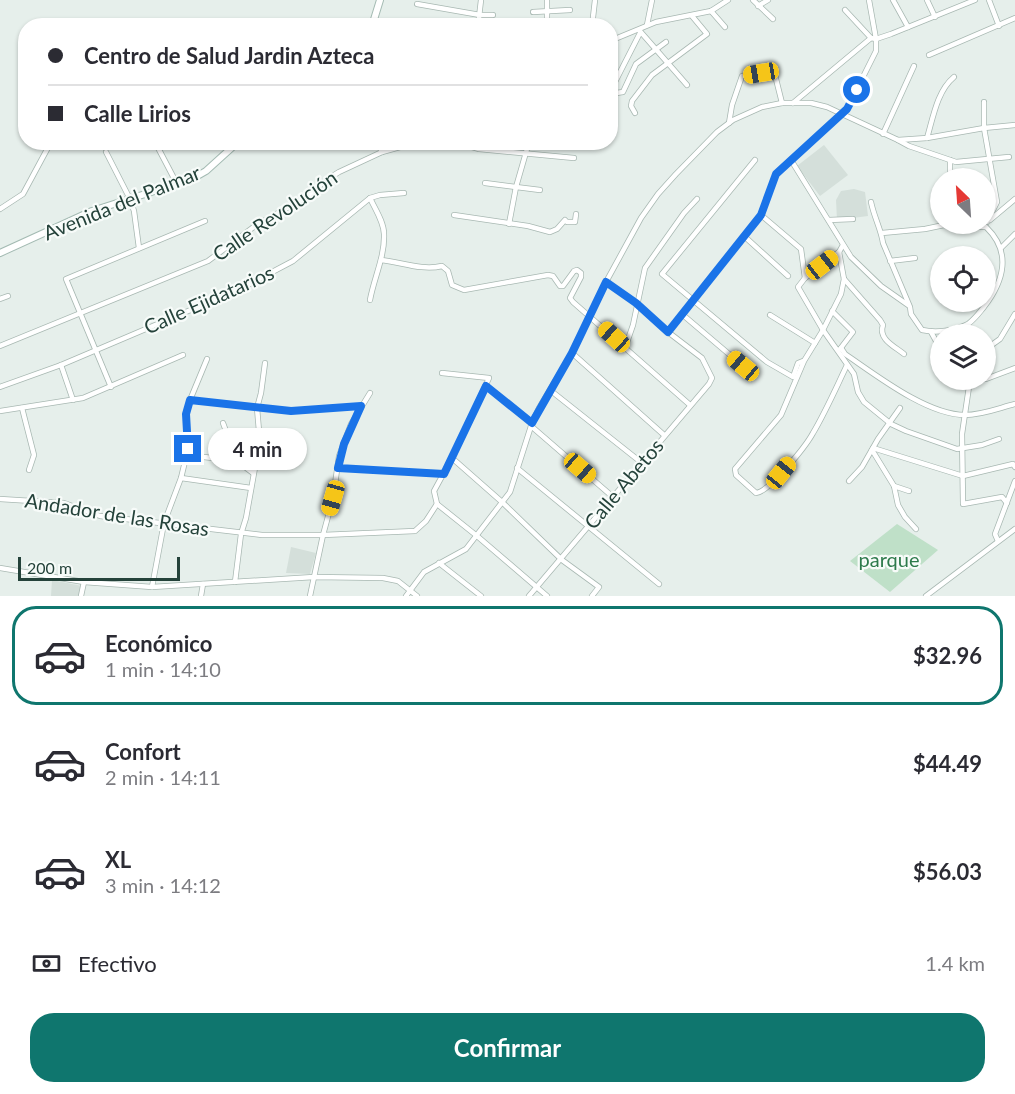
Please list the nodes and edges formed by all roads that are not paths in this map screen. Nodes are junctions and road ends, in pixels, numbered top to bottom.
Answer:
1 (380, 0) edge
2 (481, 0) edge
3 (547, 0) edge
4 (595, 0) edge
5 (652, 0) edge
6 (728, 0) edge
7 (753, 0) edge
8 (768, 0) edge
9 (874, 0) edge
10 (893, 0) edge
11 (927, 0) edge
12 (957, 0) edge
13 (975, 0) edge
14 (989, 0) edge
15 (720, 2) edge
16 (869, 2) edge
17 (417, 4) dead end
18 (758, 6) junction
19 (960, 6) junction
20 (570, 10) dead end
21 (845, 10) dead end
22 (711, 11) junction
23 (533, 12) dead end
24 (548, 12) junction
25 (480, 15) junction
26 (493, 15) dead end
27 (692, 16) junction
28 (935, 17) junction
29 (374, 18) edge
30 (479, 18) edge
31 (548, 18) edge
32 (593, 18) edge
33 (1015, 18) edge
34 (773, 19) dead end
35 (647, 25) junction
36 (999, 26) junction
37 (726, 27) dead end
38 (908, 27) junction
39 (639, 31) junction
40 (618, 38) edge
41 (874, 39) junction
42 (666, 42) dead end
43 (656, 50) junction
44 (928, 55) dead end
45 (667, 63) junction
46 (914, 66) dead end
47 (618, 76) edge
48 (954, 77) dead end
49 (687, 85) dead end
50 (618, 93) edge
51 (984, 102) dead end
52 (782, 103) junction
53 (794, 103) junction
54 (635, 113) dead end
55 (842, 113) junction
56 (729, 123) junction
57 (1015, 125) edge
58 (984, 128) junction
59 (883, 134) junction
60 (927, 138) junction
61 (898, 140) junction
62 (47, 150) edge
63 (159, 150) edge
64 (228, 150) edge
65 (389, 150) edge
66 (491, 150) edge
67 (528, 150) edge
68 (106, 152) dead end
69 (382, 152) joint
70 (527, 153) junction
71 (1009, 157) dead end
72 (574, 158) dead end
73 (989, 158) junction
74 (755, 160) dead end
75 (791, 160) junction
76 (950, 160) junction
77 (950, 168) edge
78 (991, 168) edge
79 (484, 183) dead end
80 (177, 184) junction
81 (516, 187) junction
82 (540, 190) dead end
83 (404, 193) dead end
84 (370, 198) junction
85 (130, 199) junction
86 (697, 199) dead end
87 (1015, 199) edge
88 (871, 202) dead end
89 (0, 209) edge
90 (576, 214) dead end
91 (454, 215) dead end
92 (761, 215) junction
93 (996, 215) edge
94 (853, 219) dead end
95 (829, 220) junction
96 (205, 221) dead end
97 (509, 224) junction
98 (930, 228) edge
99 (882, 233) junction
100 (992, 234) edge
101 (1015, 234) edge
102 (744, 236) junction
103 (843, 245) junction
104 (139, 248) junction
105 (1001, 248) junction
106 (839, 252) junction
107 (0, 253) edge
108 (915, 258) dead end
109 (381, 260) junction
110 (890, 261) junction
111 (788, 276) dead end
112 (806, 278) junction
113 (844, 279) junction
114 (606, 282) junction
115 (8, 296) dead end
116 (0, 299) edge
117 (370, 300) dead end
118 (694, 301) junction
119 (636, 303) junction
120 (910, 307) junction
121 (832, 310) junction
122 (80, 314) junction
123 (1015, 314) edge
124 (590, 315) junction
125 (683, 315) junction
126 (770, 315) dead end
127 (965, 324) edge
128 (823, 330) junction
129 (668, 332) junction
130 (930, 332) edge
131 (996, 342) edge
132 (815, 343) junction
133 (0, 344) edge
134 (625, 348) junction
135 (839, 349) junction
136 (95, 350) junction
137 (572, 353) junction
138 (904, 354) dead end
139 (183, 355) dead end
140 (207, 359) dead end
141 (804, 361) junction
142 (265, 363) dead end
143 (61, 364) junction
144 (743, 366) dead end
145 (847, 366) junction
146 (1015, 368) edge
147 (442, 373) dead end
148 (996, 375) edge
149 (486, 386) junction
150 (0, 387) edge
151 (111, 387) junction
152 (550, 390) junction
153 (969, 390) edge
154 (370, 393) dead end
155 (73, 399) junction
156 (190, 400) junction
157 (1015, 404) edge
158 (690, 405) junction
159 (361, 406) junction
160 (22, 408) junction
161 (257, 408) junction
162 (900, 408) dead end
163 (0, 411) edge
164 (966, 415) junction
165 (223, 423) dead end
166 (532, 424) junction
167 (891, 424) junction
168 (664, 435) junction
169 (999, 439) dead end
170 (872, 449) junction
171 (962, 449) junction
172 (204, 458) dead end
173 (452, 458) junction
174 (237, 461) junction
175 (642, 463) junction
176 (1014, 466) edge
177 (338, 468) junction
178 (517, 468) junction
179 (29, 471) dead end
180 (253, 473) junction
181 (444, 474) junction
182 (963, 476) junction
183 (181, 478) junction
184 (849, 481) dead end
185 (1015, 481) edge
186 (894, 486) junction
187 (251, 488) junction
188 (909, 491) dead end
189 (613, 497) junction
190 (0, 499) edge
191 (502, 502) junction
192 (1007, 503) junction
193 (437, 504) junction
194 (164, 523) junction
195 (589, 526) junction
196 (916, 529) dead end
197 (1015, 529) edge
198 (241, 534) junction
199 (323, 535) junction
200 (477, 536) junction
201 (998, 541) junction
202 (562, 560) junction
203 (439, 563) junction
204 (0, 568) edge
205 (314, 577) junction
206 (84, 582) junction
207 (235, 582) junction
208 (203, 584) junction
209 (659, 584) dead end
210 (152, 587) junction
211 (536, 588) junction
212 (410, 590) junction
213 (81, 596) edge
214 (201, 596) edge
215 (310, 596) edge
216 (406, 596) edge
217 (417, 596) edge
218 (481, 596) edge
219 (530, 596) edge
220 (548, 596) edge
221 (592, 596) edge
222 (926, 596) edge

1 - 29 street
2 - 25 street
3 - 24 street
4 - 32 street
5 - 35 street
6 - 15 street
7 - 18 street
8 - 18 street
9 - 16 street
10 - 38 street
11 - 28 street
12 - 19 street
13 - 19 street
14 - 36 street
15 - 22 street
16 - 41 street
17 - 25 street
18 - 34 street
19 - 28 street
20 - 24 street
21 - 41 street
22 - 27 street
22 - 37 street
23 - 24 street
24 - 31 street
25 - 26 street
25 - 30 street
27 - 35 street
27 - 45 street
28 - 38 street
33 - 36 street
35 - 39 street
36 - 44 street
38 - 41 street
39 - 40 street
39 - 43 street
39 - 47 street
41 - 53 street
41 - 55 street
42 - 43 street
43 - 45 street
43 - 50 street
45 - 49 street
45 - 54 street
46 - 59 street
48 - 60 street
51 - 58 street
52 - 53 street
52 - 56 street
52 - 56 street
53 - 55 street
55 - 59 street
55 - 75 street
56 - 114 street
57 - 58 street
58 - 60 street
58 - 73 street
59 - 61 street
60 - 61 street
61 - 76 street
62 - 89 street
63 - 80 street
64 - 80 street, Avenida del Palmar
65 - 69 street, Calle Revolución
66 - 70 street
67 - 70 street
68 - 85 street
69 - 122 street, Calle Revolución
70 - 72 street
70 - 81 street
71 - 73 street
73 - 76 street
73 - 78 street
74 - 118 street
75 - 92 street
75 - 95 street
76 - 77 street
79 - 81 street
80 - 85 street, Avenida del Palmar
81 - 82 street
81 - 97 street
83 - 84 street
84 - 109 street
84 - 136 street, Calle Ejidatarios
85 - 104 street
85 - 107 street, Avenida del Palmar
86 - 119 street
87 - 93 street
88 - 99 street
90 - 97 street
91 - 97 street
92 - 102 street
92 - 112 street
94 - 95 street
95 - 103 street
96 - 104 street
98 - 99 street
99 - 110 street
100 - 105 street
101 - 105 street
102 - 111 street
102 - 118 street
103 - 106 street
103 - 120 street
104 - 122 street
105 - 127 street
106 - 112 street
106 - 113 street
108 - 110 street
109 - 117 street
109 - 124 street
110 - 120 street
112 - 128 street
113 - 121 street
113 - 138 street
114 - 119 street
114 - 124 street
115 - 116 street
118 - 125 street
118 - 141 street
119 - 129 street
119 - 134 street
120 - 130 street
121 - 128 street
121 - 135 street
122 - 133 street, Calle Revolución
122 - 136 street
123 - 131 street
124 - 134 street
124 - 137 street
125 - 129 street
125 - 144 street
126 - 132 street
128 - 132 street
128 - 135 street
129 - 158 street, Calle Abetos
132 - 141 street
134 - 158 street
135 - 145 street
135 - 164 street
136 - 143 street, Calle Ejidatarios
136 - 151 street
137 - 152 street
137 - 168 street
139 - 151 street
140 - 156 street
141 - 145 street
142 - 161 street
143 - 150 street, Calle Ejidatarios
143 - 155 street
145 - 167 street
146 - 148 street
147 - 149 street
149 - 166 street
149 - 173 street
151 - 155 street
152 - 166 street
152 - 175 street
153 - 164 street
154 - 159 street
155 - 160 street
156 - 161 street
156 - 183 street
157 - 164 street
158 - 168 street, Calle Abetos
159 - 161 street
159 - 177 street
160 - 163 street
160 - 179 street
161 - 180 street
162 - 167 street
164 - 171 street
165 - 174 street
166 - 178 street
166 - 189 street
167 - 170 street
167 - 171 street
168 - 175 street, Calle Abetos
169 - 171 street
170 - 182 street
170 - 184 street
170 - 186 street
171 - 182 street
172 - 174 street
173 - 181 street
173 - 191 street
174 - 180 street
175 - 189 street, Calle Abetos
176 - 182 street
177 - 181 street
177 - 199 street
178 - 191 street
178 - 195 street
180 - 187 street
181 - 193 street
182 - 192 street
183 - 187 street
183 - 194 street
185 - 192 street
186 - 188 street
186 - 196 street
187 - 198 street
189 - 195 street, Calle Abetos
190 - 194 street, Andador de las Rosas
191 - 200 street
191 - 202 street
192 - 201 street
193 - 199 street, Andador de las Rosas
193 - 200 street
194 - 198 street, Andador de las Rosas
194 - 210 street
195 - 202 street, Calle Abetos
195 - 209 street
197 - 201 street
198 - 199 street, Andador de las Rosas
198 - 207 street
199 - 205 street
200 - 203 street
200 - 211 street
201 - 222 street
202 - 211 street, Calle Abetos
202 - 221 street
203 - 212 street
203 - 218 street
204 - 206 street
205 - 207 street
205 - 212 street
205 - 215 street
206 - 210 street
206 - 213 street
207 - 208 street
208 - 210 street
208 - 214 street
211 - 219 street, Calle Abetos
211 - 220 street
212 - 216 street
212 - 217 street

